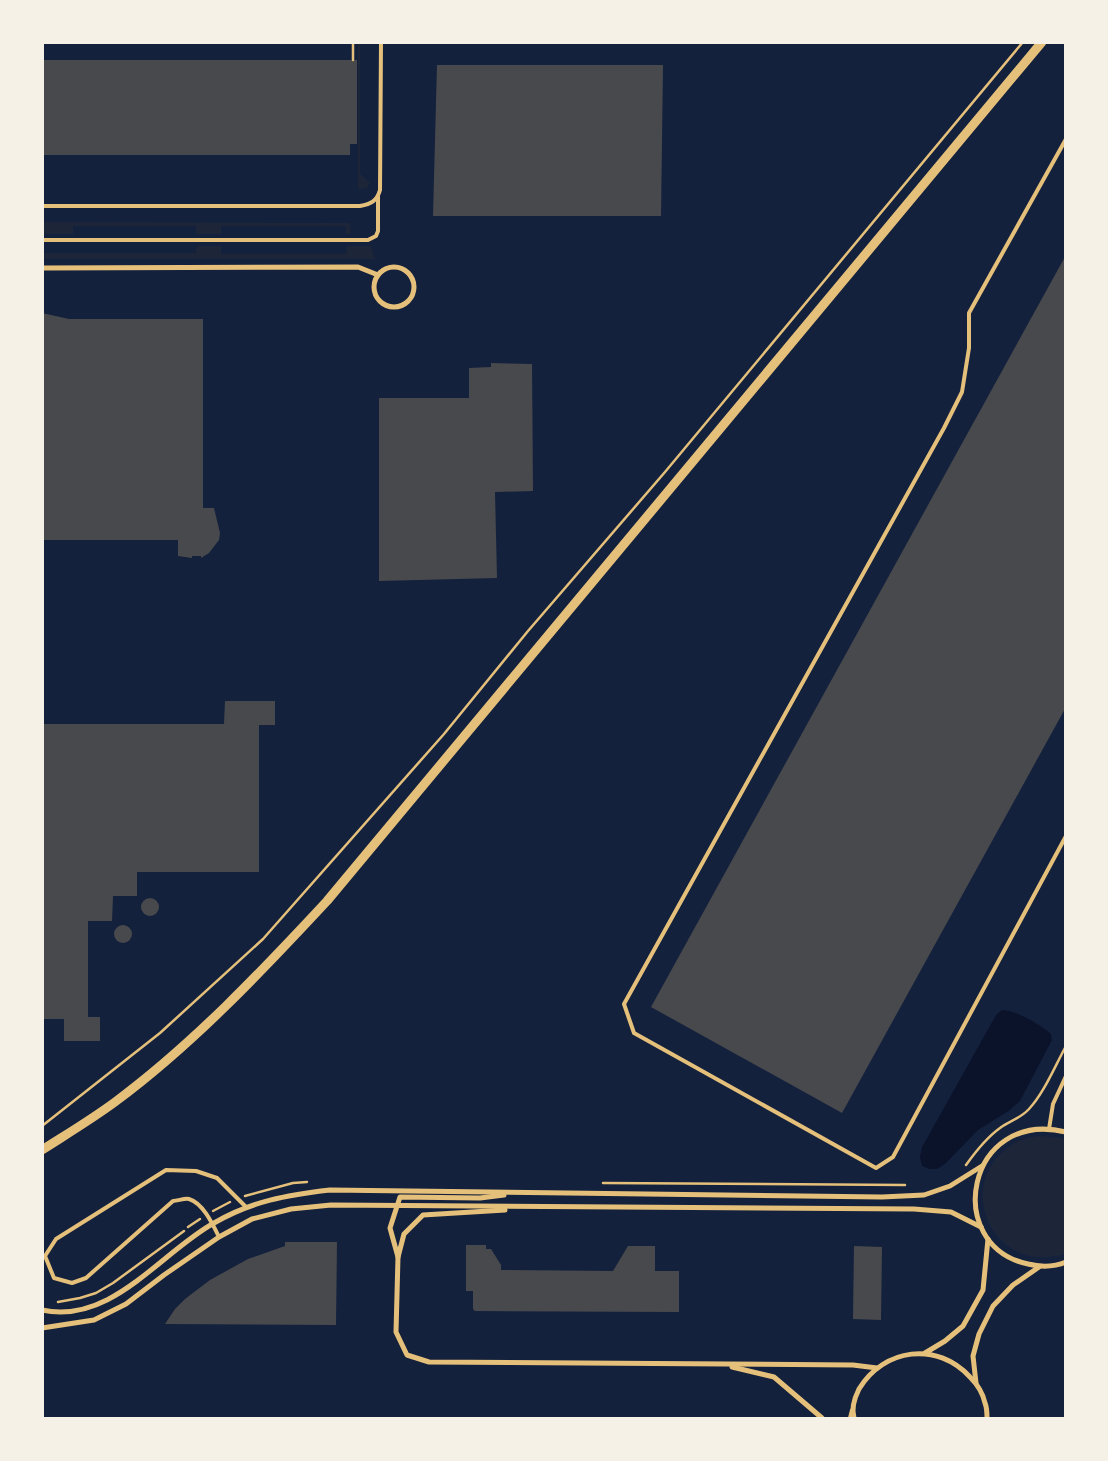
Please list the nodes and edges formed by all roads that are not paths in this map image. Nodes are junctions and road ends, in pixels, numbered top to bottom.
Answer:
1 (381, 42) edge
2 (1042, 42) edge
3 (1066, 139) edge
4 (378, 196) junction
5 (42, 206) edge
6 (42, 240) edge
7 (42, 268) edge
8 (378, 275) junction
9 (1066, 836) edge
10 (1066, 1076) edge
11 (1049, 1129) junction
12 (1066, 1132) edge
13 (42, 1150) edge
14 (982, 1166) junction
15 (521, 1193) junction
16 (396, 1206) junction
17 (246, 1207) junction
18 (549, 1207) junction
19 (212, 1223) junction
20 (981, 1228) junction
21 (219, 1237) junction
22 (988, 1239) junction
23 (398, 1257) junction
24 (1066, 1262) edge
25 (1039, 1266) junction
26 (42, 1310) edge
27 (42, 1328) edge
28 (924, 1354) junction
29 (724, 1365) junction
30 (877, 1368) junction
31 (976, 1384) junction
32 (852, 1410) junction
33 (822, 1418) edge
34 (848, 1418) edge
35 (854, 1418) edge
36 (988, 1418) edge

1 - 4 lane
2 - 13 street
3 - 9 lane
4 - 5 lane
4 - 6 lane
7 - 8 street
8 - 8 street
10 - 11 lane
11 - 12 street
11 - 14 street
14 - 15 street
14 - 20 street
15 - 16 street
15 - 17 street
16 - 18 street
16 - 21 street
16 - 23 street
17 - 19 street
17 - 19 lane
18 - 20 street
18 - 23 street
19 - 21 lane
19 - 26 street
20 - 22 street
21 - 27 street
22 - 25 street
22 - 28 street
23 - 29 street
24 - 25 street
25 - 31 street
28 - 30 street
28 - 31 street
29 - 30 street
29 - 33 street
30 - 32 street
31 - 36 street
32 - 34 street
32 - 35 street

